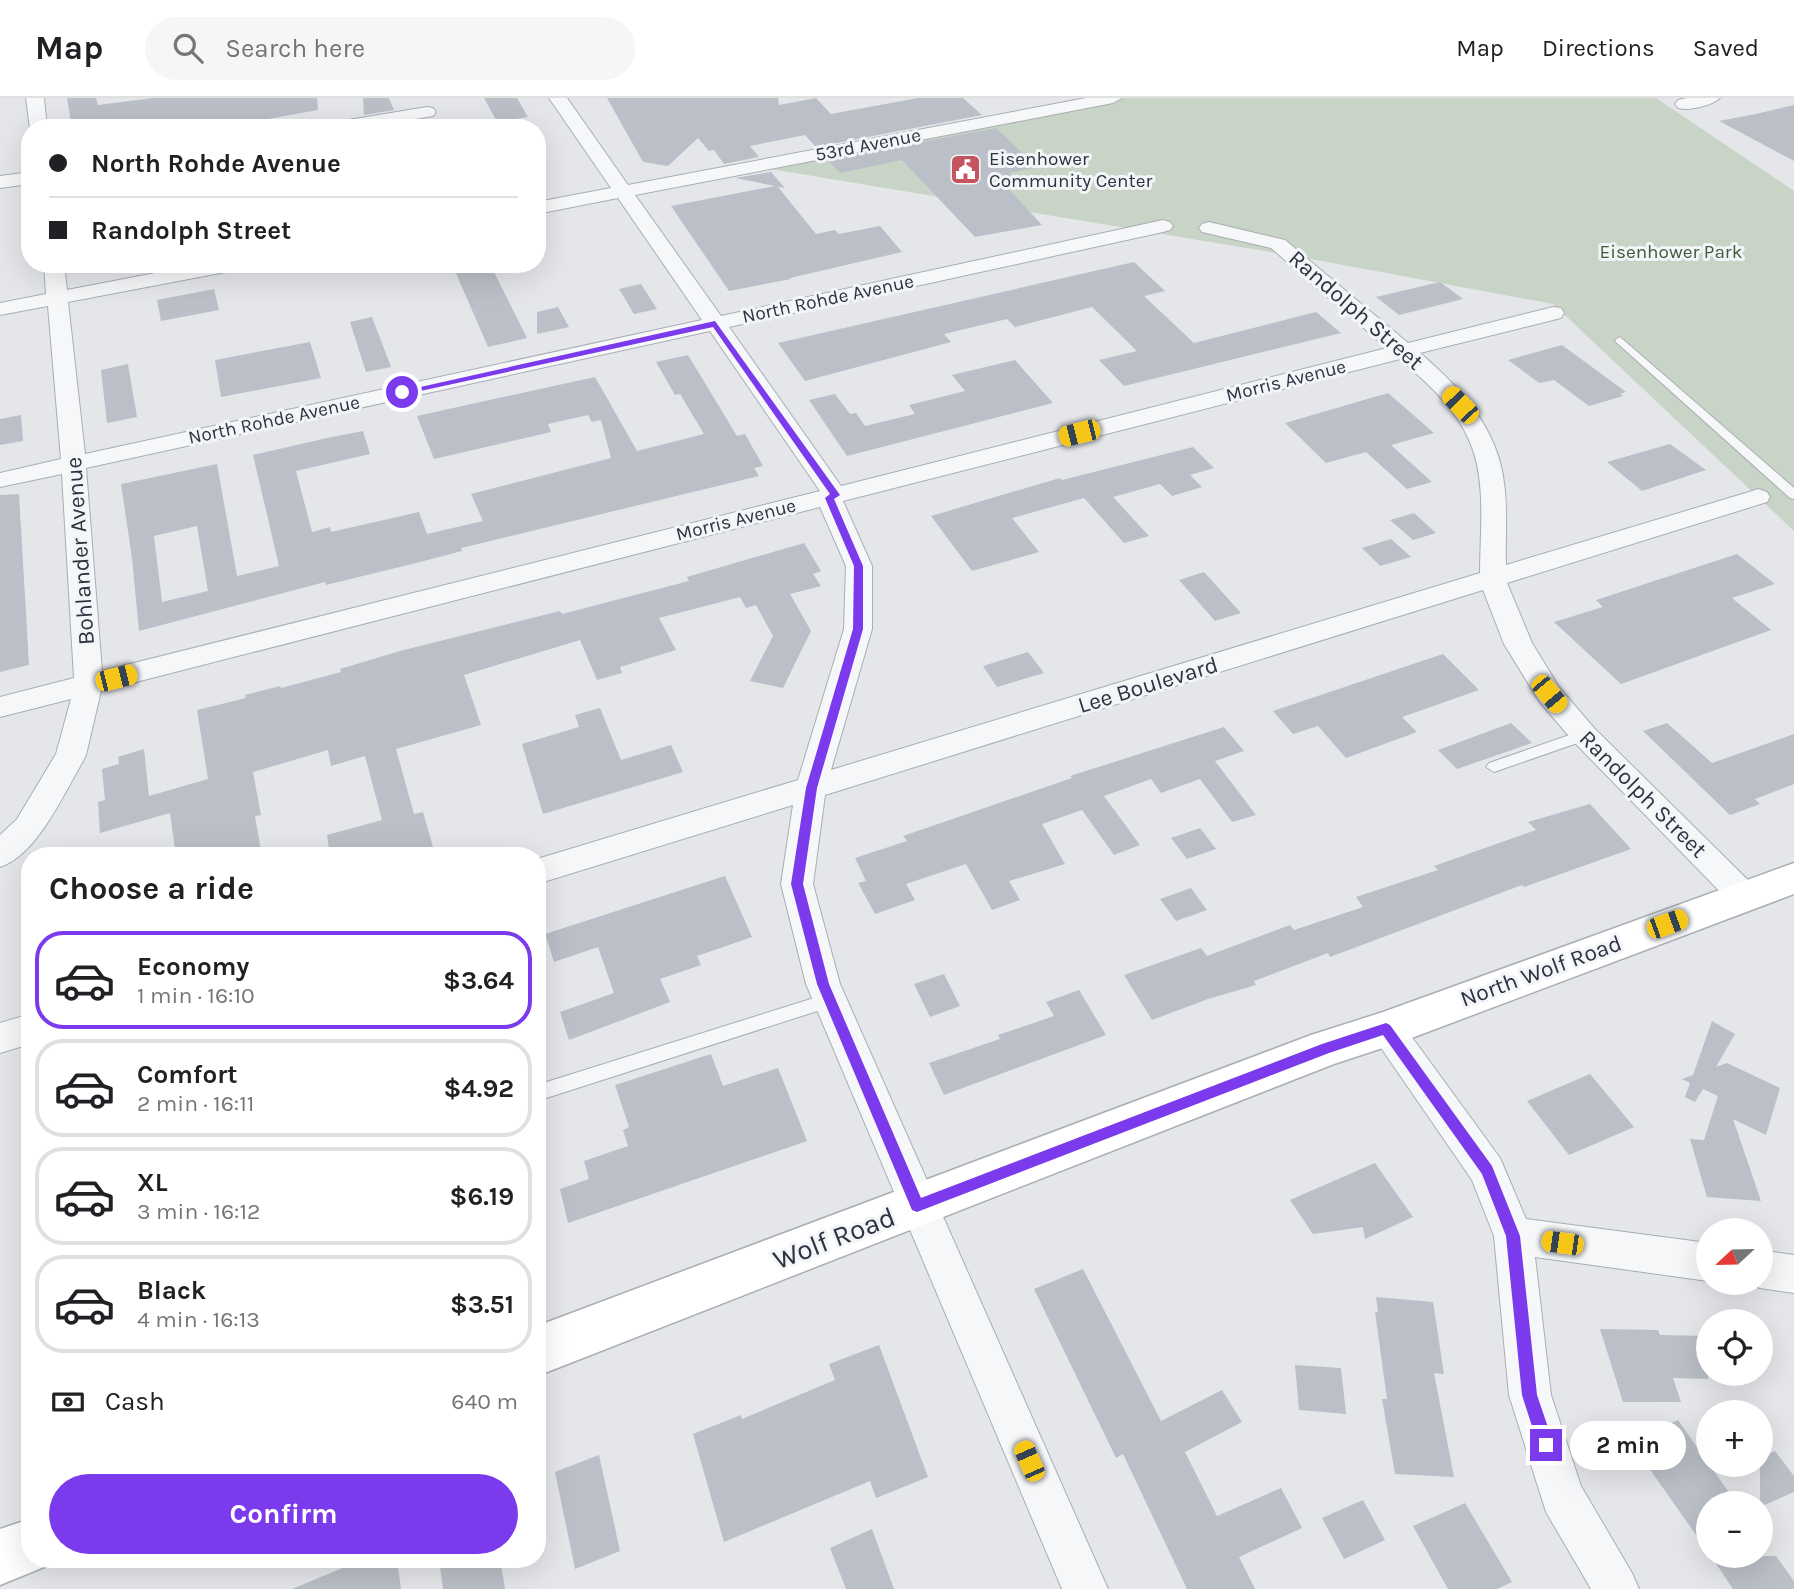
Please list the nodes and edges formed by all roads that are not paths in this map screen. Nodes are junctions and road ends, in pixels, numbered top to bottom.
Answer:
1 (35, 98) edge
2 (558, 98) edge
3 (1113, 98) edge
4 (1712, 98) edge
5 (1088, 100) edge
6 (1684, 104) dead end
7 (427, 112) dead end
8 (37, 119) edge
9 (385, 119) edge
10 (21, 179) edge
11 (0, 183) edge
12 (622, 192) junction
13 (546, 206) edge
14 (1163, 226) dead end
15 (1209, 228) dead end
16 (55, 273) edge
17 (189, 273) edge
18 (58, 298) junction
19 (0, 309) edge
20 (1553, 313) dead end
21 (715, 324) junction
22 (1620, 340) dead end
23 (1403, 351) junction
24 (74, 464) junction
25 (0, 480) edge
26 (835, 495) junction
27 (1794, 495) edge
28 (1758, 497) dead end
29 (1493, 581) junction
30 (89, 684) junction
31 (0, 707) edge
32 (1584, 735) junction
33 (1494, 767) dead end
34 (811, 788) junction
35 (0, 855) edge
36 (546, 869) edge
37 (1794, 878) edge
38 (1744, 896) junction
39 (830, 1000) junction
40 (1386, 1029) junction
41 (21, 1032) edge
42 (0, 1038) edge
43 (1326, 1048) joint
44 (546, 1091) edge
45 (917, 1206) junction
46 (1513, 1236) junction
47 (1696, 1260) edge
48 (1773, 1271) edge
49 (1794, 1274) edge
50 (546, 1348) edge
51 (21, 1549) edge
52 (0, 1557) edge
53 (1085, 1589) edge
54 (1616, 1589) edge

1 - 8 street
2 - 12 street
3 - 5 street, 53rd Avenue
4 - 6 street
5 - 12 street, 53rd Avenue
7 - 9 street
10 - 11 street
12 - 13 street, 53rd Avenue
12 - 21 street
14 - 21 street, North Rohde Avenue
15 - 23 street, Randolph Street
16 - 18 street, Bohlander Avenue
17 - 18 street
18 - 19 street
18 - 24 street, Bohlander Avenue
20 - 23 street, Morris Avenue
21 - 24 street, North Rohde Avenue
21 - 26 street
22 - 27 lane
23 - 26 street, Morris Avenue
23 - 29 street, Randolph Street
24 - 25 street, North Rohde Avenue
24 - 30 street, Bohlander Avenue
26 - 30 street, Morris Avenue
26 - 34 street
28 - 29 street, Lee Boulevard
29 - 32 street, Randolph Street
29 - 34 street, Lee Boulevard
30 - 31 street, Morris Avenue
30 - 35 street, Bohlander Avenue
32 - 33 lane
32 - 38 street, Randolph Street
34 - 36 street, Lee Boulevard
34 - 39 street
37 - 38 main road, North Wolf Road
38 - 40 main road, North Wolf Road
39 - 44 lane
39 - 45 street
40 - 43 main road, North Wolf Road
40 - 46 street
41 - 42 street
43 - 45 main road, Wolf Road
45 - 50 main road, Wolf Road
45 - 53 street
46 - 47 street
46 - 54 street
48 - 49 street
51 - 52 main road

